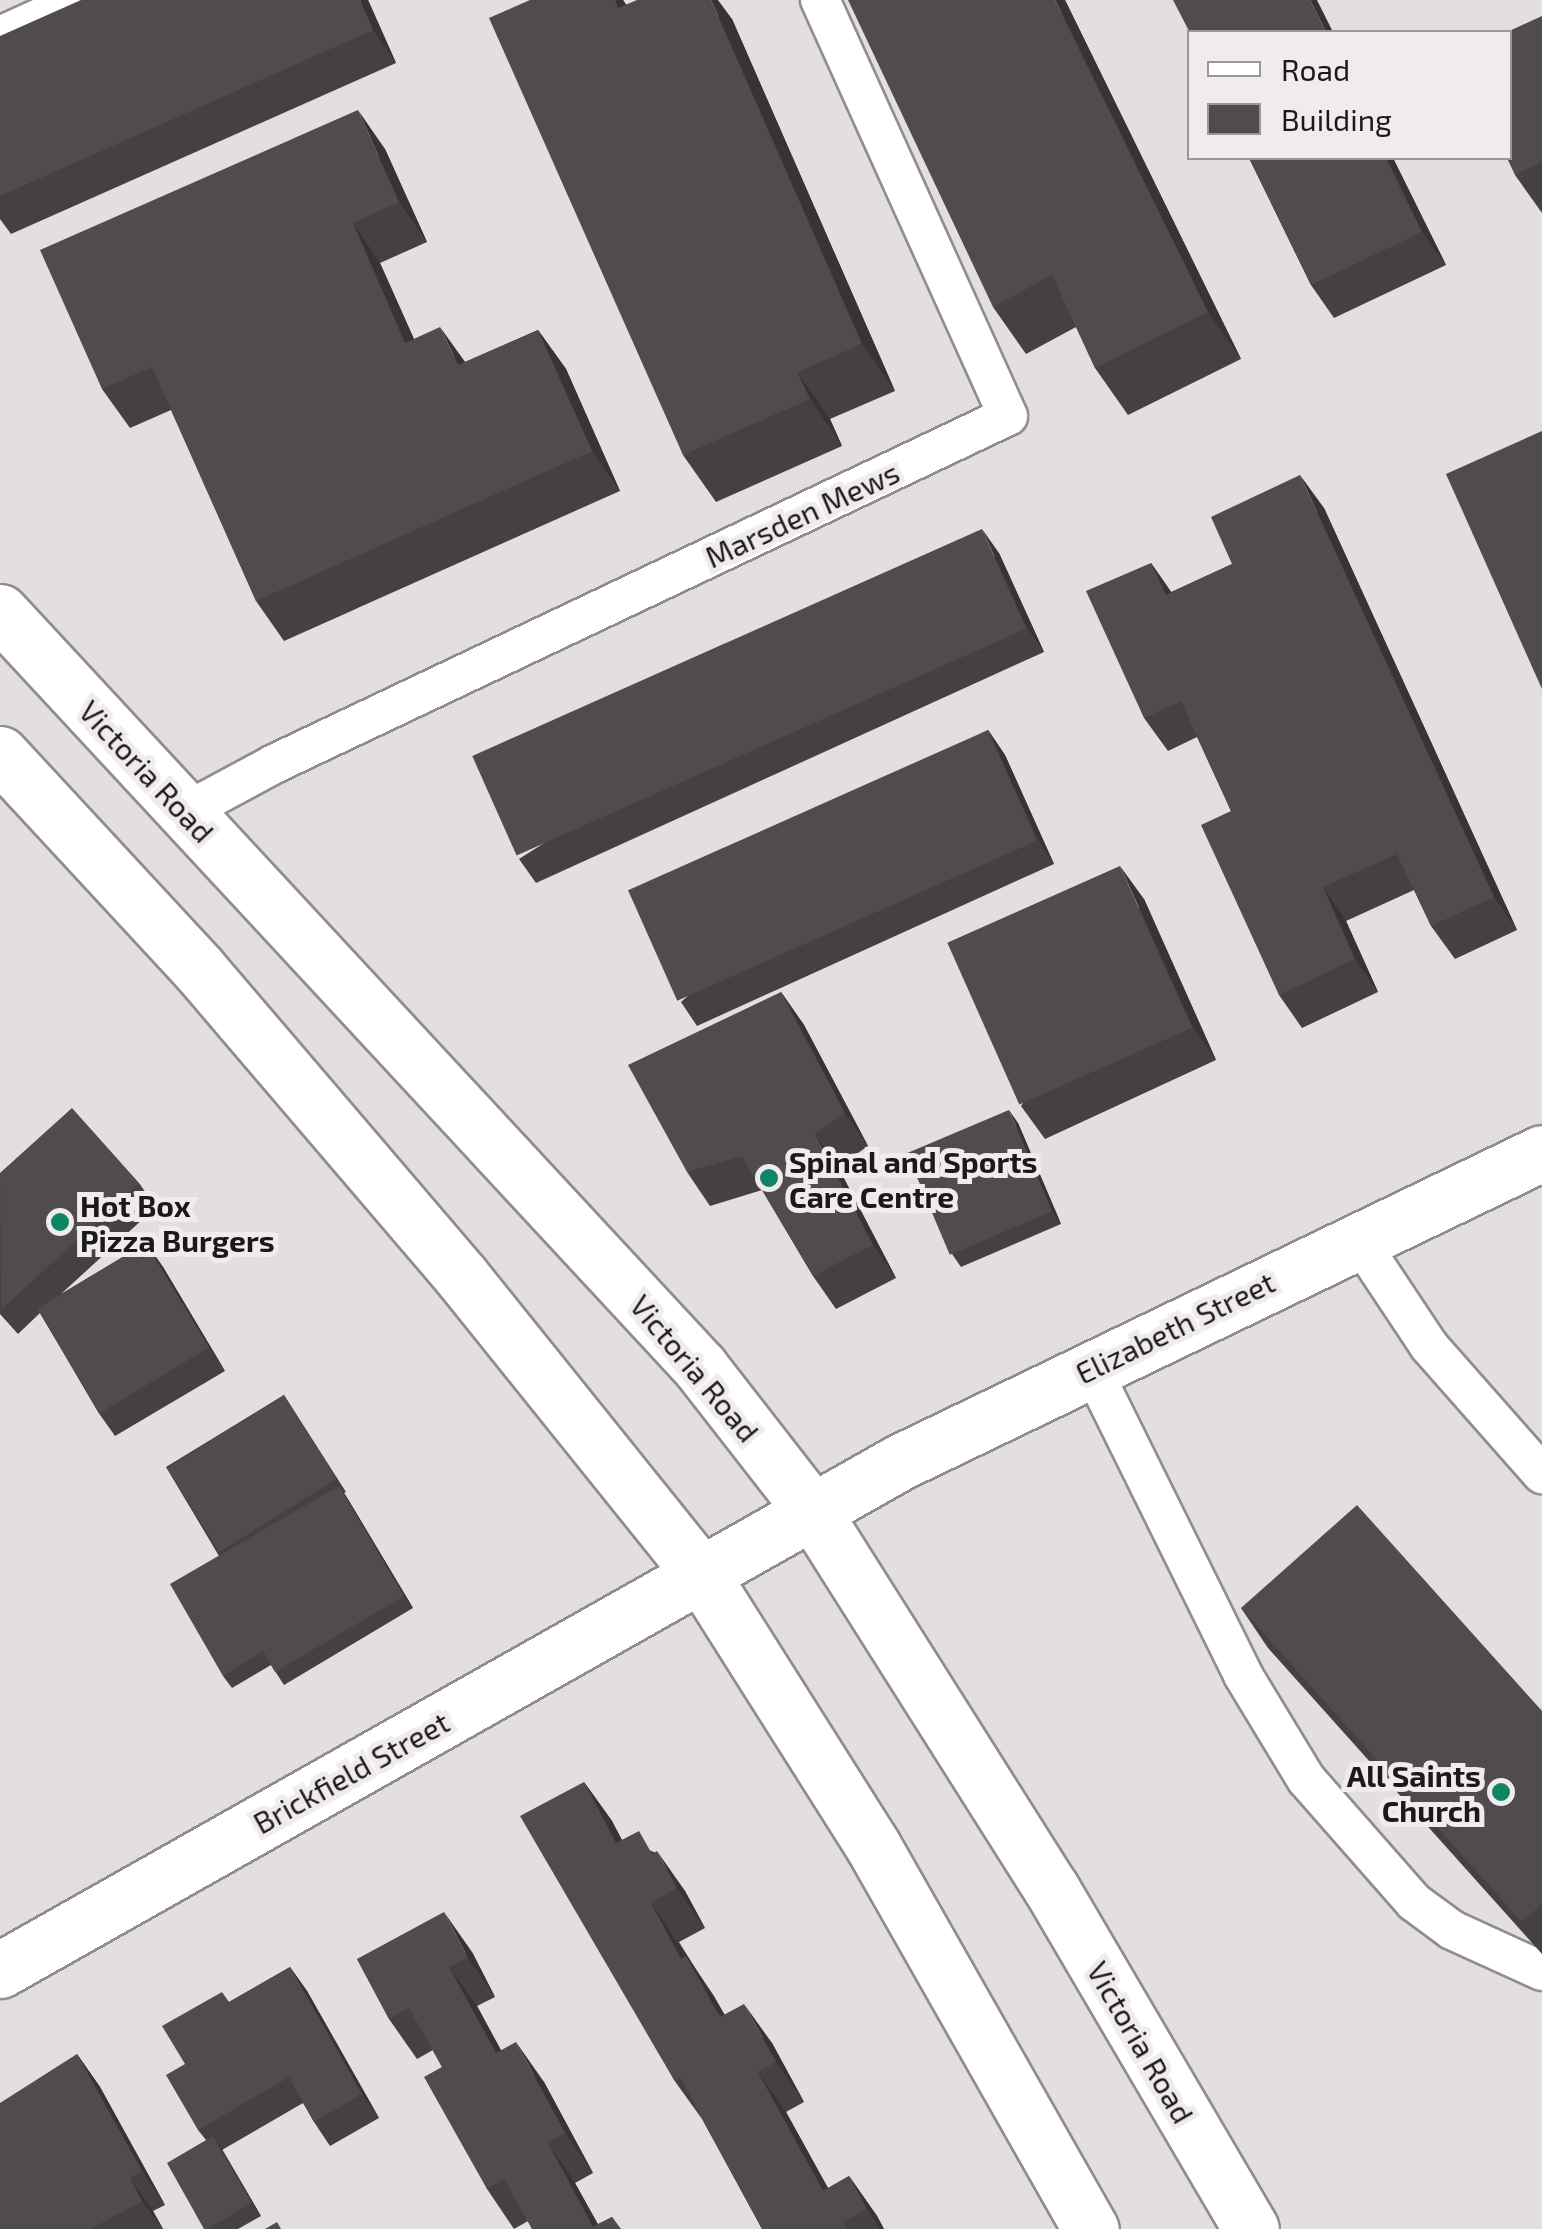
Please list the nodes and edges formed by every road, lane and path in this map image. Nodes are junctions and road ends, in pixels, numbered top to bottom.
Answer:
1 (79, 0) edge
2 (820, 0) edge
3 (0, 36) edge
4 (0, 612) edge
5 (0, 754) edge
6 (184, 812) junction
7 (1542, 1152) edge
8 (1358, 1240) junction
9 (1092, 1367) junction
10 (1542, 1474) edge
11 (813, 1512) junction
12 (701, 1574) junction
13 (0, 1970) edge
14 (1542, 1971) edge
15 (1091, 2229) edge
16 (1250, 2229) edge

1 - 3 lane
2 - 6 lane, Marsden Mews
4 - 6 main road, Victoria Road
5 - 12 main road
6 - 11 main road, Victoria Road
7 - 8 main road, Elizabeth Street
8 - 9 main road, Elizabeth Street
8 - 10 lane
9 - 11 main road, Elizabeth Street
9 - 14 lane
11 - 12 main road, Elizabeth Street
11 - 16 main road, Victoria Road
12 - 13 main road, Brickfield Street
12 - 15 main road

